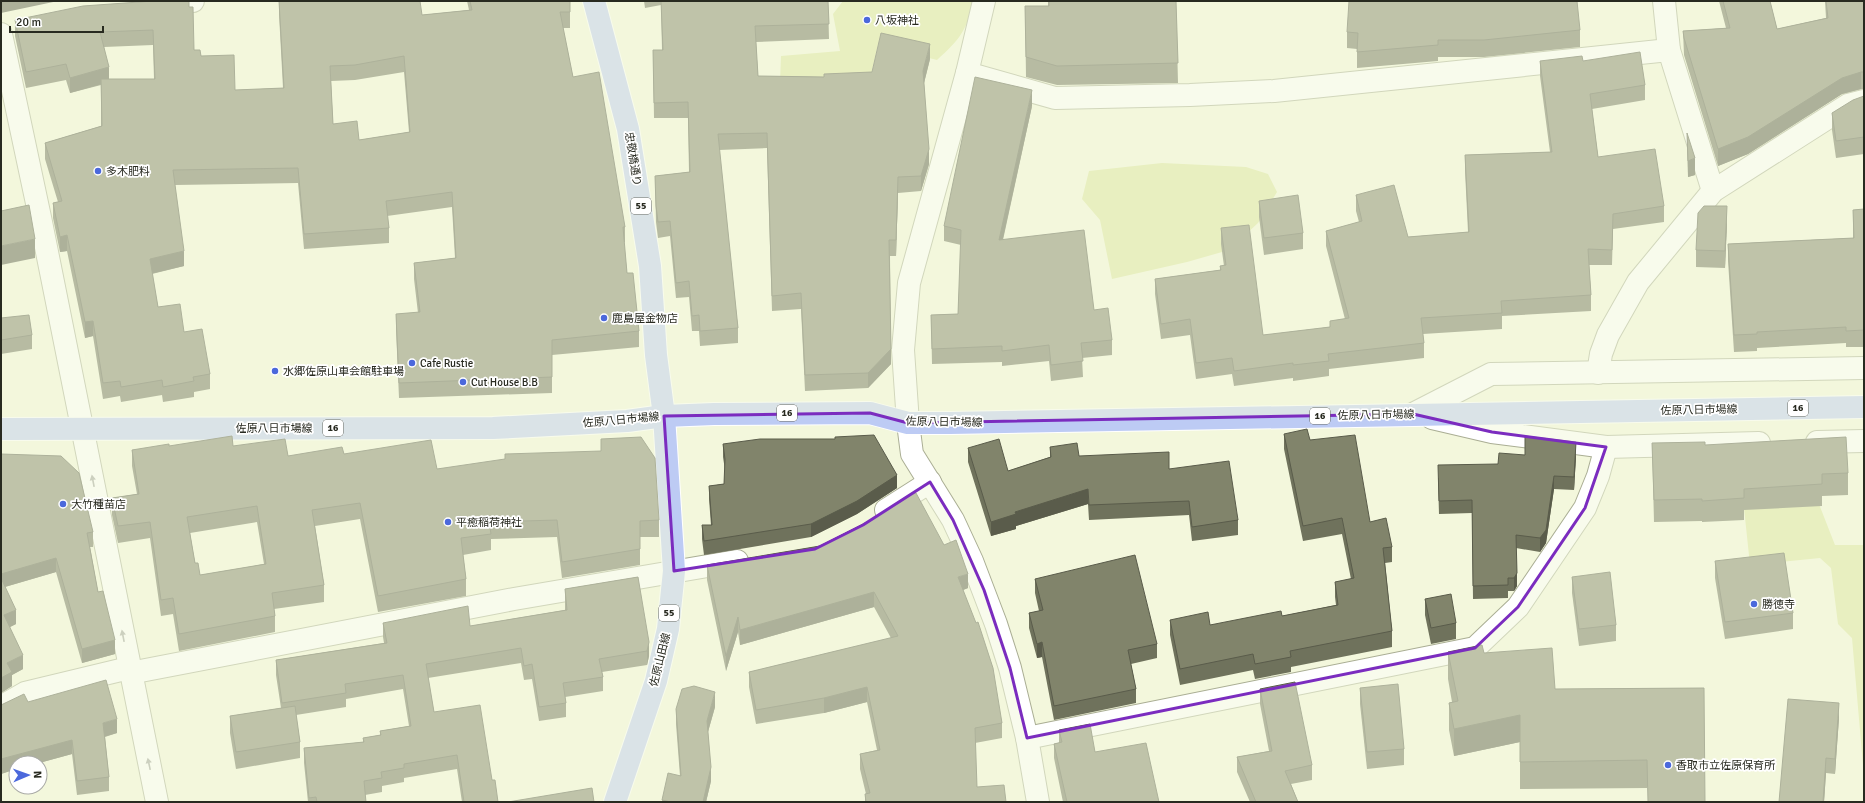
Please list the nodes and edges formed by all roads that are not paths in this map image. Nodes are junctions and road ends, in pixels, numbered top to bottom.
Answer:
1 (193, 1) edge
2 (594, 1) edge
3 (984, 1) edge
4 (1664, 1) edge
5 (141, 5) edge
6 (4, 31) edge
7 (1669, 50) junction
8 (967, 73) junction
9 (1864, 101) edge
10 (1713, 191) junction
11 (1864, 368) edge
12 (1598, 373) junction
13 (1864, 407) edge
14 (1413, 414) junction
15 (664, 416) junction
16 (908, 423) junction
17 (82, 428) junction
18 (1, 429) edge
19 (1864, 441) edge
20 (1800, 442) edge
21 (1777, 443) edge
22 (1606, 447) junction
23 (930, 482) junction
24 (870, 521) edge
25 (760, 558) edge
26 (674, 571) junction
27 (130, 670) junction
28 (1, 707) edge
29 (1027, 738) junction
30 (157, 802) edge
31 (615, 802) edge
32 (1038, 802) edge

1 - 5 street
2 - 15 main road, 忠敬橋通り / 55
3 - 8 street
4 - 7 street
6 - 17 street
7 - 8 street
7 - 10 street
8 - 16 street
9 - 10 street
10 - 12 street
11 - 12 street
12 - 14 street
13 - 14 main road, 佐原八日市場線 / 16
14 - 16 main road, 佐原八日市場線 / 16
14 - 22 street
15 - 16 main road, 佐原八日市場線 / 16
15 - 17 main road, 佐原八日市場線 / 16
15 - 26 main road, 佐原山田線 / 55
16 - 23 street
17 - 18 main road, 佐原八日市場線 / 16
27 -> 17 street
19 - 20 street
21 - 22 street
22 - 29 street
23 - 24 street
23 - 29 street
25 - 26 street
26 - 27 street
26 - 31 main road, 佐原山田線 / 55
27 - 28 street
30 -> 27 street
29 - 32 street

